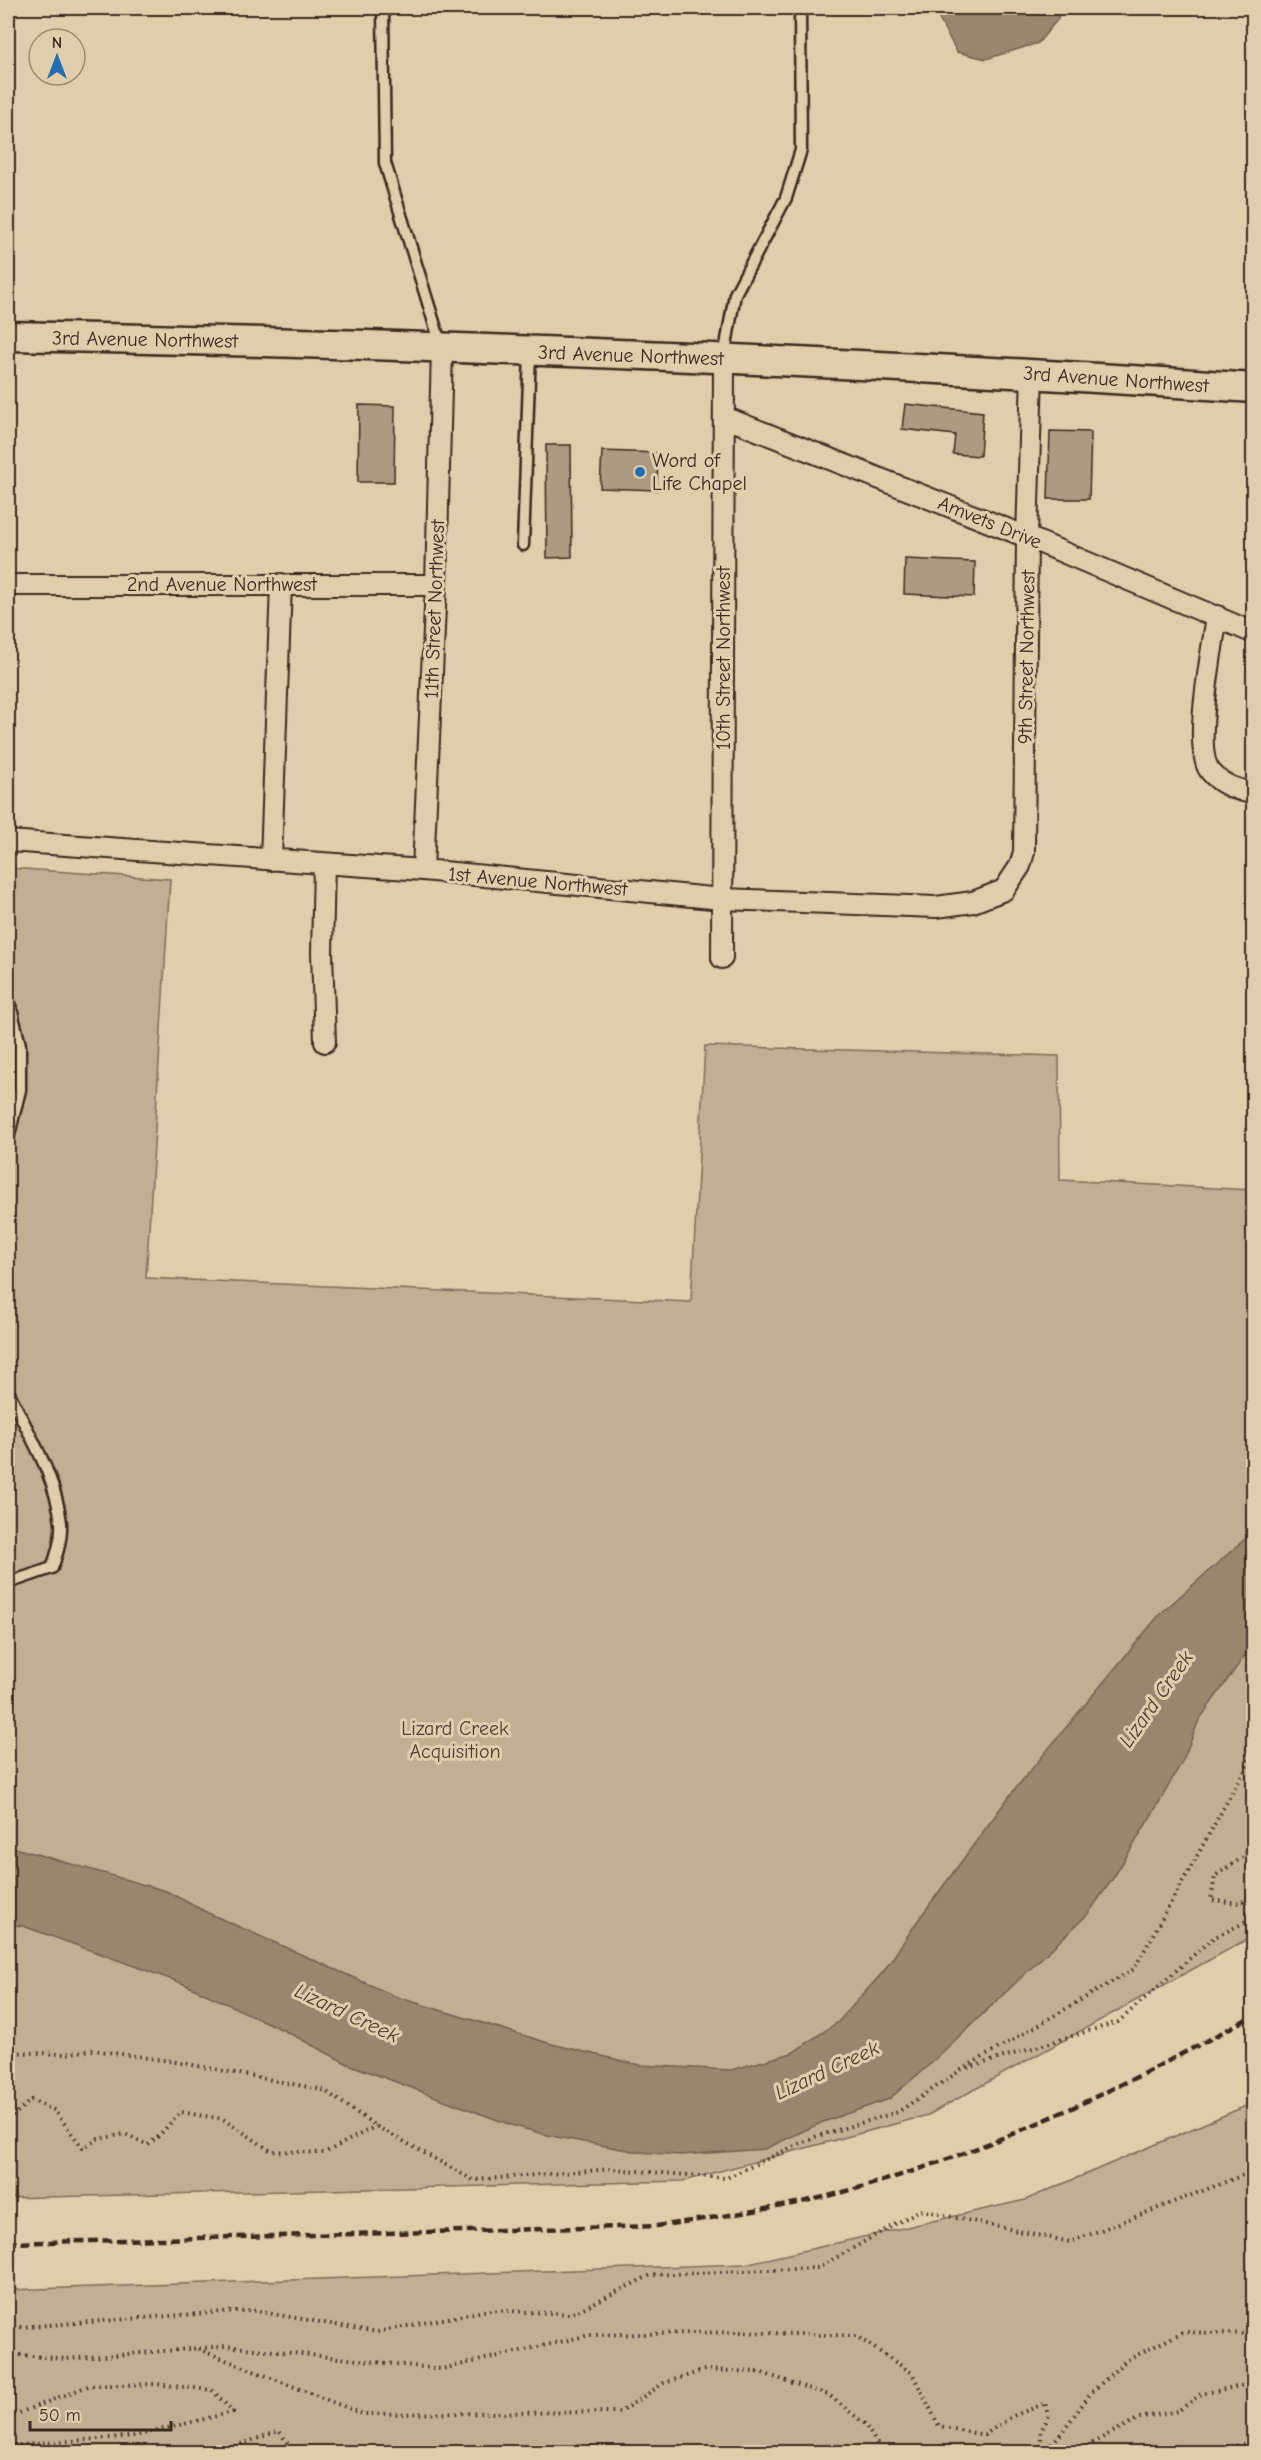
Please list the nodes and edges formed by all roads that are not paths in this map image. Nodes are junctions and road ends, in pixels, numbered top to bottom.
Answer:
1 (383, 8) edge
2 (800, 8) edge
3 (8, 336) edge
4 (442, 348) junction
5 (530, 352) junction
6 (724, 358) junction
7 (1032, 373) junction
8 (1254, 388) edge
9 (723, 417) junction
10 (1028, 537) junction
11 (524, 545) dead end
12 (281, 584) junction
13 (8, 585) edge
14 (436, 585) junction
15 (1217, 616) junction
16 (1254, 633) edge
17 (1254, 794) edge
18 (1024, 832) joint
19 (8, 841) edge
20 (271, 860) junction
21 (324, 864) junction
22 (423, 870) junction
23 (722, 899) junction
24 (722, 958) dead end
25 (8, 996) edge
26 (326, 1042) dead end
27 (8, 1139) edge
28 (8, 1391) edge
29 (8, 1583) edge

1 - 4 lane
2 - 6 lane
3 - 4 main road, 3rd Avenue Northwest
4 - 5 main road, 3rd Avenue Northwest
4 - 14 street, 11th Street Northwest
5 - 6 main road, 3rd Avenue Northwest
5 - 11 lane
6 - 7 main road, 3rd Avenue Northwest
6 - 9 street, 10th Street Northwest
7 - 8 main road, 3rd Avenue Northwest
7 - 10 street, 9th Street Northwest
9 - 10 street, Amvets Drive
9 - 23 street, 10th Street Northwest
10 - 15 street, Amvets Drive
10 - 18 street, 9th Street Northwest
12 - 13 street, 2nd Avenue Northwest
12 - 14 street, 2nd Avenue Northwest
12 - 20 street
14 - 22 street, 11th Street Northwest
15 - 16 street, Amvets Drive
15 - 17 street
18 - 23 street, 1st Avenue Northwest
19 - 20 street, 1st Avenue Northwest
20 - 21 street, 1st Avenue Northwest
21 - 22 street, 1st Avenue Northwest
21 - 26 street
22 - 23 street, 1st Avenue Northwest
23 - 24 street, 10th Street Northwest
25 - 27 lane
28 - 29 lane

